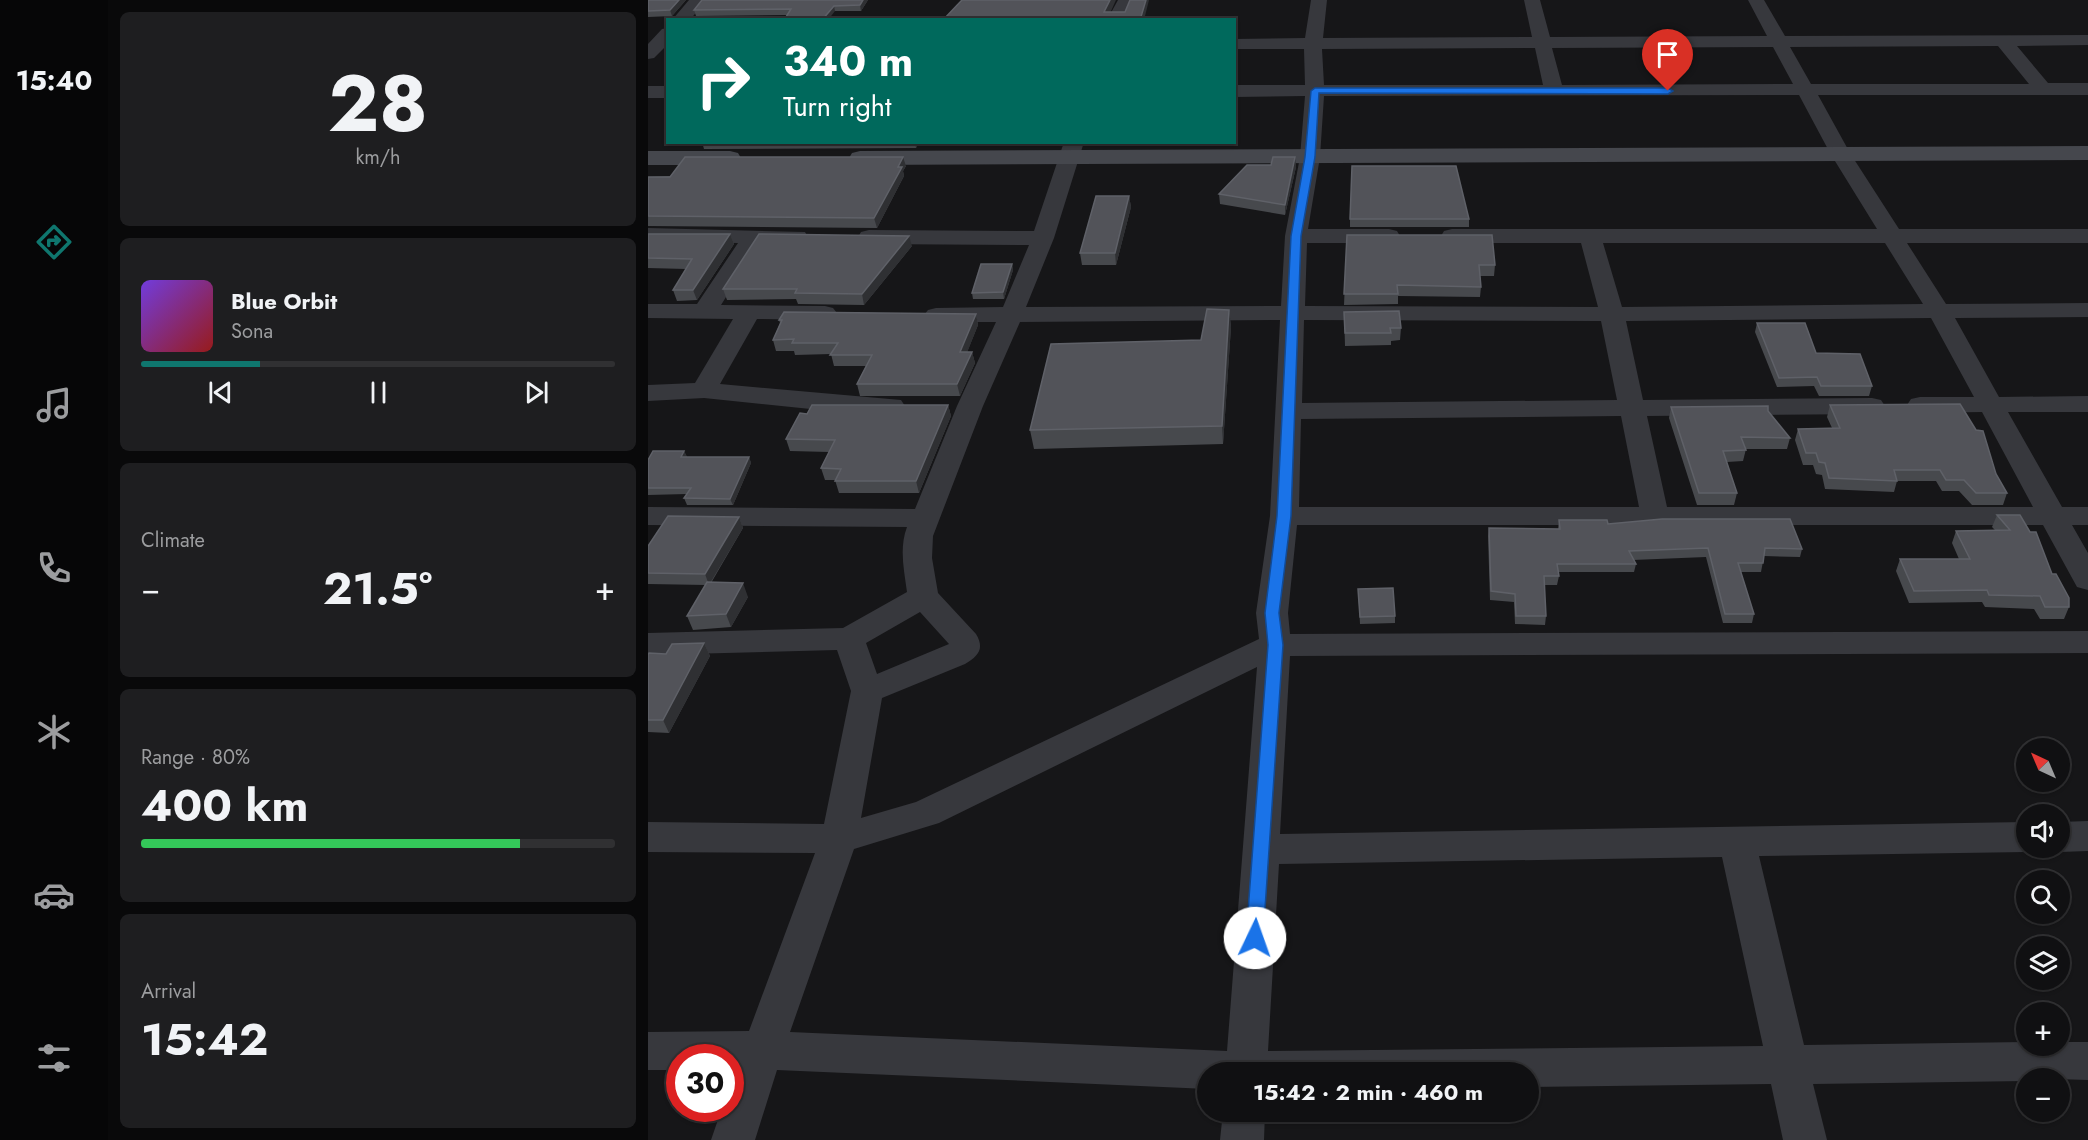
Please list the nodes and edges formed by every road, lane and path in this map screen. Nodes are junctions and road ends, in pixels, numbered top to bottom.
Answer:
1 (698, 0) edge
2 (1126, 0) edge
3 (1319, 0) edge
4 (1532, 0) edge
5 (1756, 0) edge
6 (682, 18) edge
7 (1116, 18) edge
8 (2003, 40) junction
9 (2088, 40) edge
10 (1779, 41) junction
11 (1236, 44) edge
12 (1313, 44) junction
13 (1542, 44) junction
14 (2088, 89) edge
15 (2044, 90) junction
16 (1236, 91) edge
17 (1315, 91) junction
18 (1554, 91) junction
19 (1805, 91) junction
20 (648, 92) edge
21 (666, 92) edge
22 (1072, 150) edge
23 (1840, 153) junction
24 (2088, 153) edge
25 (1310, 157) junction
26 (648, 158) edge
27 (753, 158) edge
28 (835, 158) edge
29 (1893, 235) junction
30 (648, 236) edge
31 (1296, 236) junction
32 (1590, 236) junction
33 (2088, 236) edge
34 (753, 237) junction
35 (823, 237) edge
36 (846, 237) edge
37 (1043, 238) junction
38 (2088, 310) edge
39 (648, 311) edge
40 (1939, 311) junction
41 (704, 312) junction
42 (1294, 312) junction
43 (749, 313) junction
44 (844, 314) edge
45 (1612, 314) junction
46 (916, 315) edge
47 (1011, 316) junction
48 (704, 390) junction
49 (648, 393) edge
50 (2088, 404) edge
51 (1991, 405) junction
52 (970, 406) junction
53 (1632, 408) junction
54 (1288, 411) junction
55 (648, 516) edge
56 (1284, 516) junction
57 (1655, 516) junction
58 (2053, 516) junction
59 (2088, 516) edge
60 (927, 518) junction
61 (2088, 580) edge
62 (923, 596) junction
63 (849, 639) junction
64 (2088, 642) edge
65 (648, 644) edge
66 (1275, 645) junction
67 (867, 691) junction
68 (2088, 836) edge
69 (648, 837) edge
70 (2016, 837) edge
71 (2070, 837) edge
72 (839, 839) junction
73 (1737, 842) junction
74 (1260, 849) junction
75 (763, 1050) junction
76 (648, 1051) edge
77 (2088, 1061) edge
78 (1247, 1062) edge
79 (1787, 1065) junction
80 (1539, 1074) edge
81 (1197, 1081) edge
82 (1243, 1122) edge
83 (733, 1140) edge
84 (1242, 1140) edge
85 (1805, 1140) edge

1 - 6 street
2 - 7 street
3 - 12 street
4 - 13 street
5 - 10 street
8 - 9 street
8 - 10 street
8 - 15 street
10 - 13 street
10 - 19 street
11 - 12 street
12 - 13 street
12 - 17 street
13 - 18 street
14 - 15 street
15 - 19 street
16 - 17 street
17 - 18 street
17 - 25 street
18 - 19 street
19 - 23 street
20 - 21 street
22 - 25 street
22 - 28 street
22 - 37 street
23 - 24 street
23 - 25 street
23 - 29 street
25 - 31 street
26 - 27 street
29 - 32 street
29 - 33 street
29 - 40 street
30 - 34 street
31 - 32 street
31 - 42 street
32 - 45 street
34 - 35 street
34 - 41 street
36 - 37 street
37 - 47 street
38 - 40 street
39 - 41 street
40 - 45 street
40 - 51 street
41 - 43 street
42 - 45 street
42 - 47 street
42 - 54 street
43 - 44 street
43 - 48 street
45 - 53 street
46 - 47 street
47 - 52 street
48 - 49 street
48 - 52 street
50 - 51 street
51 - 53 street
51 - 58 street
52 - 60 street
53 - 54 street
53 - 57 street
54 - 56 street
55 - 60 street
56 - 57 street
56 - 66 street
57 - 58 street
58 - 59 street
58 - 61 street
60 - 62 street
62 - 63 street
62 - 67 street
63 - 65 street
63 - 67 street
64 - 66 street
66 - 72 street
66 - 74 street
67 - 72 street
68 - 71 street
69 - 72 street
70 - 73 street
72 - 75 street
73 - 74 street
73 - 79 street
74 - 78 street
75 - 76 street
75 - 81 street
75 - 83 street
77 - 79 street
79 - 80 street
79 - 85 street
82 - 84 street

